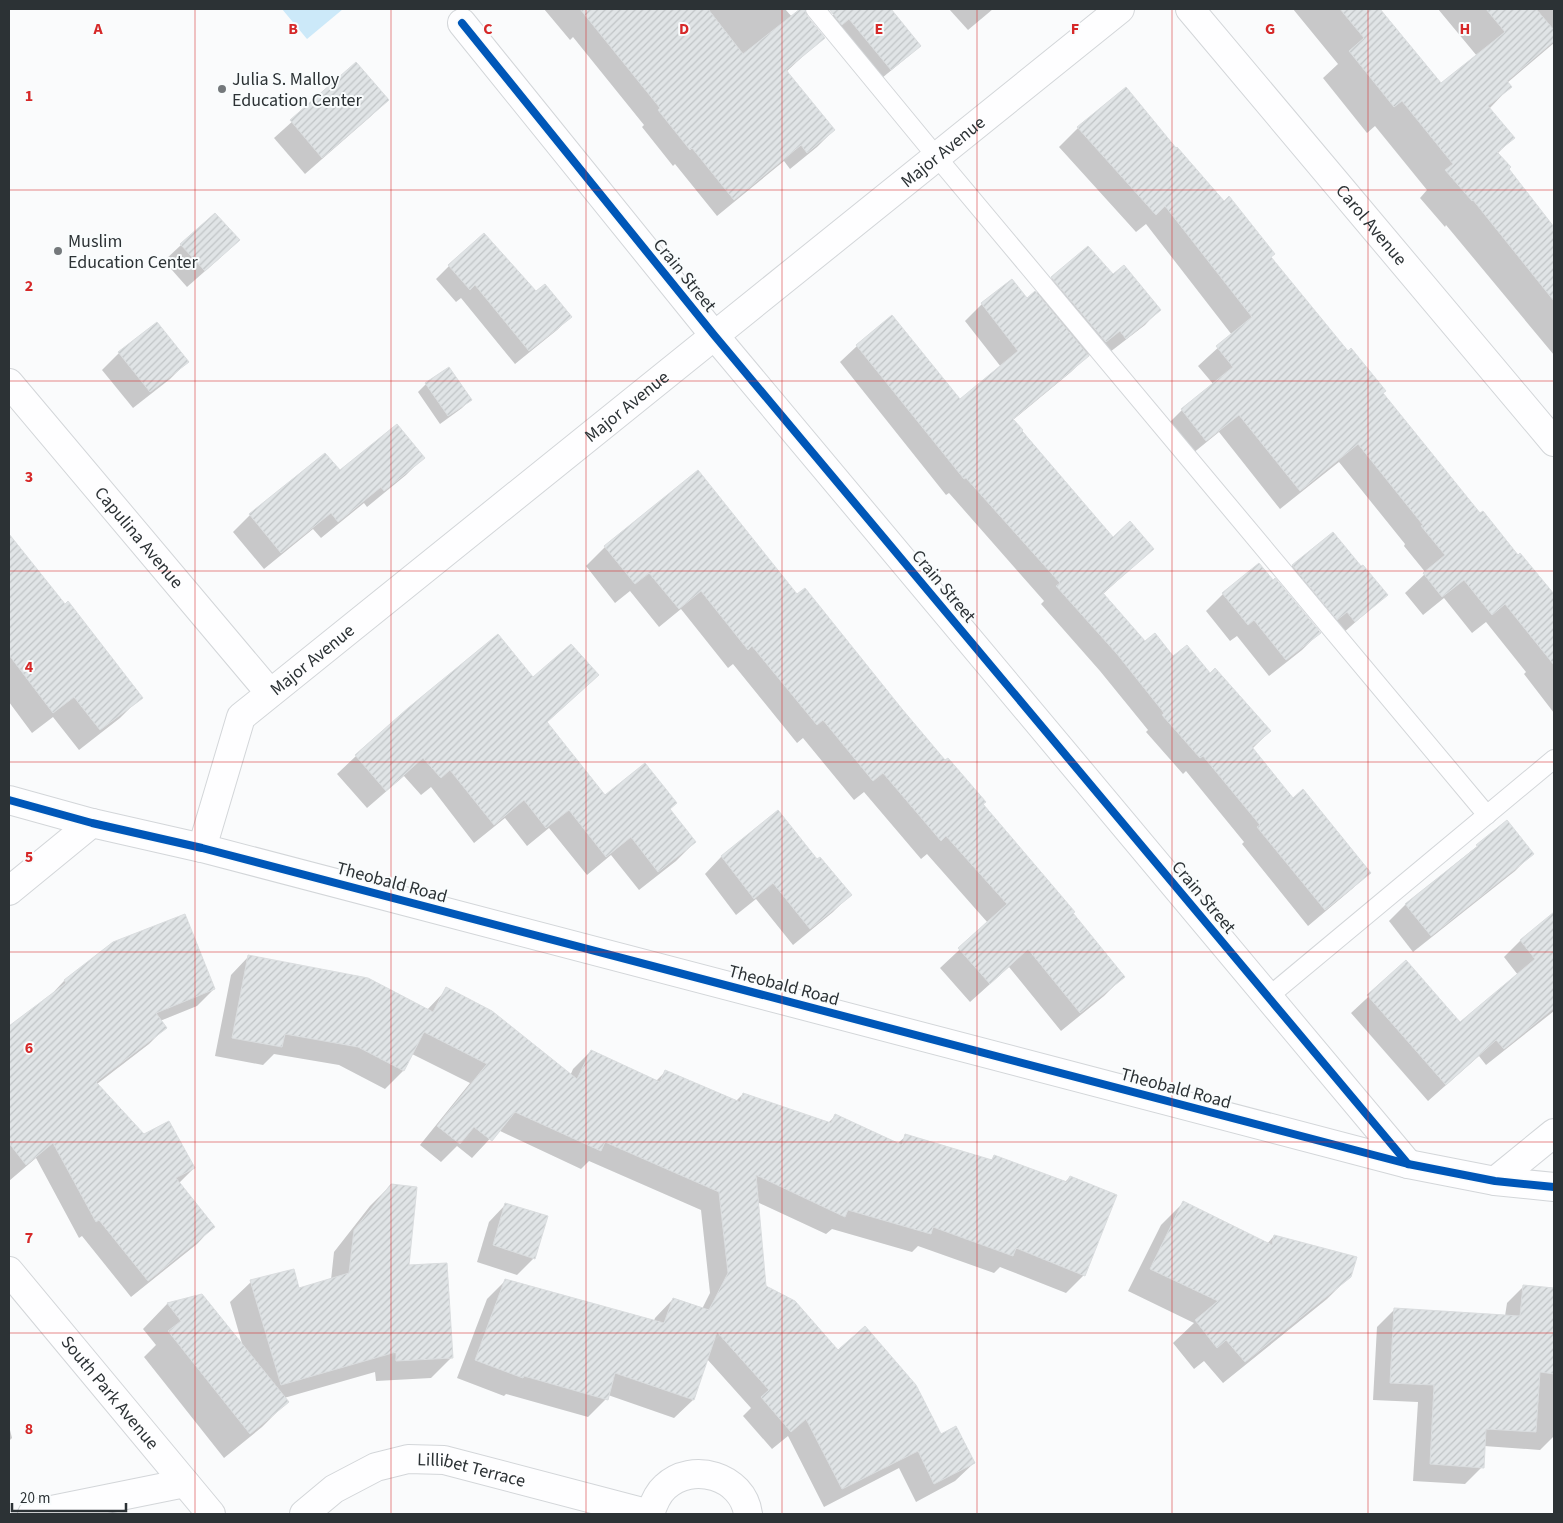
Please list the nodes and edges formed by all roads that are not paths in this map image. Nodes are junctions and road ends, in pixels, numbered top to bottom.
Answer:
1 (815, 9) edge
2 (1120, 9) edge
3 (1190, 9) edge
4 (462, 23) dead end
5 (936, 156) junction
6 (714, 335) junction
7 (9, 383) edge
8 (1554, 442) edge
9 (270, 693) junction
10 (1554, 759) edge
11 (9, 800) edge
12 (1488, 815) junction
13 (92, 824) junction
14 (202, 848) junction
15 (9, 891) edge
16 (1268, 997) junction
17 (1554, 1133) edge
18 (1408, 1164) junction
19 (1494, 1181) junction
20 (1554, 1187) edge
21 (9, 1271) edge
22 (184, 1483) junction
23 (32, 1514) edge
24 (211, 1514) edge
25 (304, 1514) edge
26 (650, 1514) edge
27 (748, 1514) edge

1 - 5 lane
2 - 5 street, Major Avenue
3 - 8 street, Carol Avenue
4 - 6 street, Crain Street
5 - 6 street, Major Avenue
5 - 12 lane
6 - 9 street, Major Avenue
6 - 16 street, Crain Street
7 - 9 street, Capulina Avenue
9 - 14 street, Major Avenue
10 - 12 lane
11 - 13 street, Theobald Road
12 - 16 lane
13 - 14 street, Theobald Road
13 - 15 street
14 - 18 street, Theobald Road
16 - 18 street, Crain Street
17 - 19 street
18 - 19 street, Theobald Road
19 - 20 street, Theobald Road
21 - 22 street, South Park Avenue
22 - 23 street
22 - 24 street, South Park Avenue
25 - 26 street, Lillibet Terrace
26 - 27 street, Lillibet Terrace

